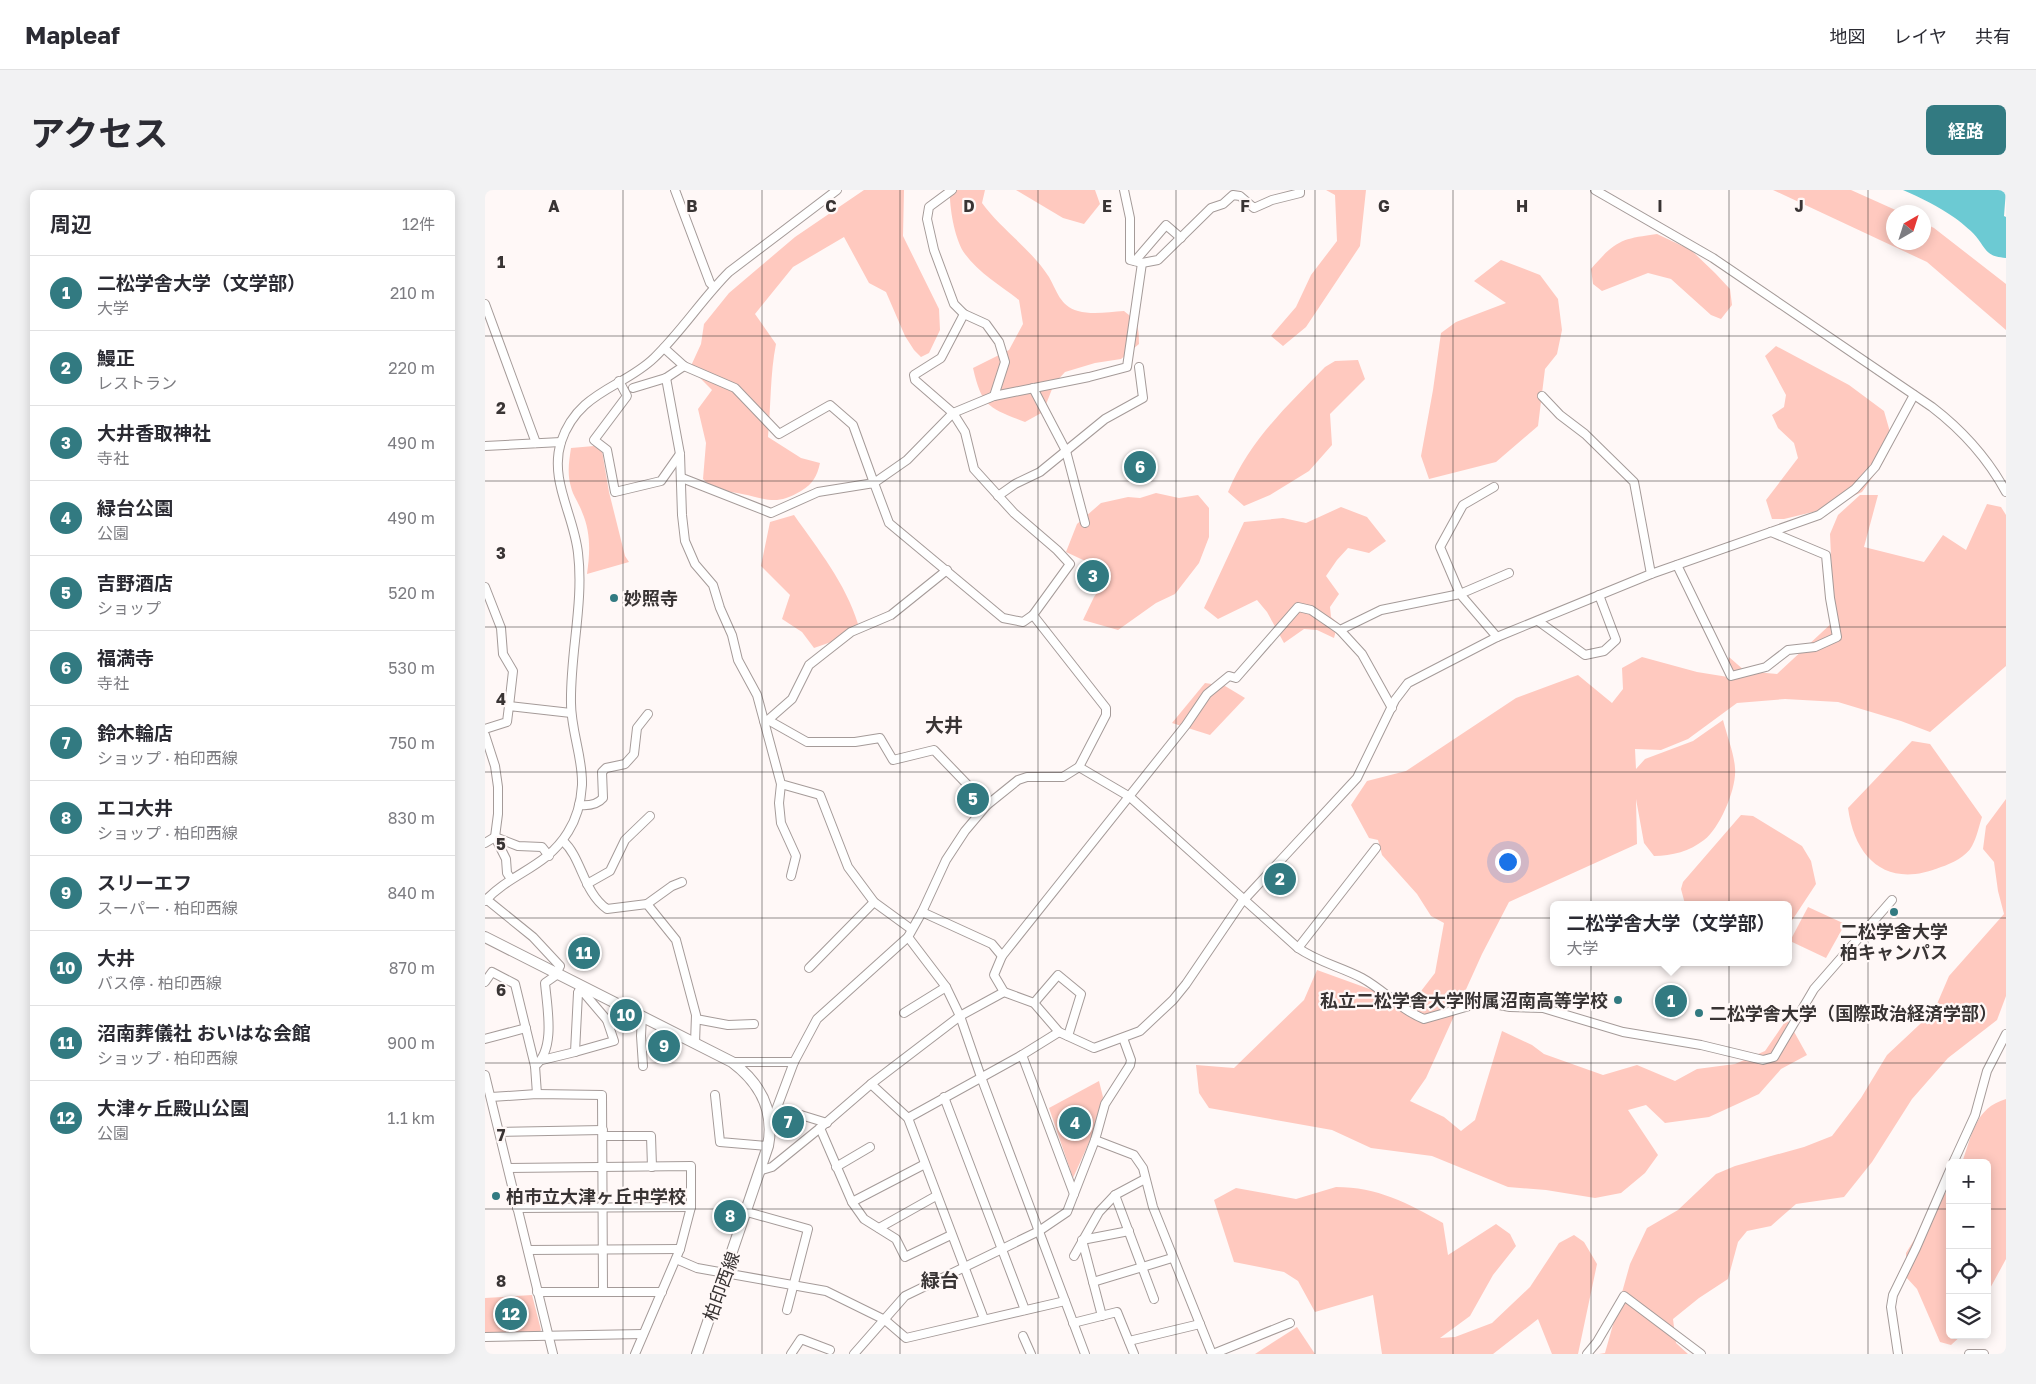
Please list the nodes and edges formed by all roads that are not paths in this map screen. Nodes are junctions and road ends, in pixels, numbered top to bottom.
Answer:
1 (675, 190) edge
2 (837, 190) edge
3 (951, 190) edge
4 (1124, 190) edge
5 (1300, 190) edge
6 (1595, 190) edge
7 (1181, 238) junction
8 (1138, 262) junction
9 (714, 287) junction
10 (485, 304) edge
11 (964, 314) junction
12 (664, 348) junction
13 (684, 366) junction
14 (1139, 367) dead end
15 (666, 378) junction
16 (619, 381) junction
17 (633, 388) dead end
18 (1033, 388) junction
19 (1914, 394) junction
20 (994, 396) junction
21 (1543, 396) dead end
22 (953, 413) junction
23 (561, 442) junction
24 (536, 444) junction
25 (485, 446) edge
26 (1066, 451) junction
27 (680, 454) junction
28 (682, 478) junction
29 (874, 483) junction
30 (1494, 487) dead end
31 (2006, 492) edge
32 (998, 496) junction
33 (1085, 523) dead end
34 (1771, 532) junction
35 (1677, 565) junction
36 (947, 570) junction
37 (1509, 573) dead end
38 (1651, 574) junction
39 (485, 587) edge
40 (1460, 594) junction
41 (1599, 596) junction
42 (1033, 615) junction
43 (1538, 621) junction
44 (1340, 630) junction
45 (1497, 638) junction
46 (509, 706) junction
47 (1392, 708) junction
48 (571, 713) junction
49 (648, 714) dead end
50 (766, 720) junction
51 (485, 729) edge
52 (486, 739) edge
53 (1079, 767) junction
54 (781, 784) junction
55 (1130, 797) junction
56 (579, 805) junction
57 (987, 805) junction
58 (650, 816) dead end
59 (495, 836) junction
60 (563, 841) junction
61 (485, 843) edge
62 (1376, 848) dead end
63 (549, 856) junction
64 (791, 876) dead end
65 (511, 879) junction
66 (682, 882) dead end
67 (587, 884) junction
68 (1245, 898) junction
69 (486, 900) edge
70 (1892, 900) dead end
71 (874, 902) junction
72 (647, 904) junction
73 (922, 912) junction
74 (909, 933) junction
75 (485, 937) edge
76 (1299, 948) junction
77 (1002, 956) junction
78 (809, 968) dead end
79 (557, 973) junction
80 (485, 982) edge
81 (946, 987) junction
82 (580, 989) junction
83 (1004, 992) junction
84 (1034, 1003) junction
85 (904, 1013) dead end
86 (642, 1016) junction
87 (960, 1016) junction
88 (696, 1019) junction
89 (607, 1020) junction
90 (753, 1024) dead end
91 (526, 1028) junction
92 (1059, 1032) junction
93 (2006, 1034) edge
94 (1068, 1036) junction
95 (1123, 1038) junction
96 (485, 1039) edge
97 (695, 1043) junction
98 (575, 1052) junction
99 (1022, 1055) junction
100 (732, 1062) junction
101 (794, 1062) junction
102 (539, 1063) junction
103 (643, 1066) dead end
104 (485, 1075) edge
105 (981, 1077) junction
106 (871, 1084) junction
107 (537, 1094) junction
108 (715, 1095) dead end
109 (491, 1097) junction
110 (944, 1098) junction
111 (778, 1108) junction
112 (908, 1118) junction
113 (827, 1123) junction
114 (770, 1126) junction
115 (821, 1128) junction
116 (500, 1132) junction
117 (603, 1133) junction
118 (1095, 1140) junction
119 (768, 1146) junction
120 (871, 1147) dead end
121 (1955, 1159) edge
122 (925, 1164) junction
123 (837, 1166) junction
124 (603, 1167) junction
125 (652, 1167) junction
126 (509, 1168) junction
127 (762, 1170) junction
128 (1145, 1179) junction
129 (1946, 1179) edge
130 (1074, 1194) junction
131 (1115, 1195) junction
132 (937, 1196) junction
133 (852, 1202) junction
134 (604, 1207) junction
135 (691, 1207) junction
136 (517, 1208) junction
137 (747, 1212) junction
138 (879, 1228) junction
139 (1039, 1231) junction
140 (1129, 1231) junction
141 (951, 1235) junction
142 (1082, 1240) junction
143 (680, 1249) junction
144 (1002, 1249) junction
145 (528, 1250) junction
146 (604, 1250) junction
147 (1074, 1256) dead end
148 (1172, 1258) junction
149 (676, 1259) junction
150 (1142, 1267) junction
151 (965, 1268) junction
152 (726, 1272) junction
153 (1093, 1282) junction
154 (793, 1285) junction
155 (537, 1292) junction
156 (603, 1292) junction
157 (662, 1292) junction
158 (1154, 1299) dead end
159 (1065, 1301) junction
160 (787, 1310) dead end
161 (1025, 1310) junction
162 (1102, 1316) junction
163 (984, 1319) junction
164 (885, 1320) junction
165 (1073, 1323) junction
166 (1290, 1323) dead end
167 (1200, 1324) junction
168 (643, 1334) junction
169 (548, 1335) junction
170 (1023, 1336) dead end
171 (485, 1337) edge
172 (1129, 1341) junction
173 (830, 1350) dead end
174 (857, 1353) edge
175 (553, 1354) edge
176 (635, 1354) edge
177 (697, 1354) edge
178 (791, 1354) edge
179 (1031, 1354) edge
180 (1085, 1354) edge
181 (1134, 1354) edge
182 (1213, 1354) edge
183 (1587, 1354) edge
184 (1701, 1354) edge
185 (1898, 1354) edge
186 (1969, 1354) edge
187 (1984, 1354) edge

1 - 9 street
2 - 9 street
3 - 11 street
4 - 8 street
5 - 7 street
6 - 19 street
7 - 8 street
7 - 8 street
8 - 18 street
9 - 12 street
10 - 24 street
11 - 20 street
11 - 22 street
12 - 13 street
12 - 16 street
13 - 15 street
13 - 29 street
14 - 26 street
15 - 17 street
15 - 27 street
16 - 23 street
16 - 27 street
18 - 20 street
18 - 26 street
19 - 31 street
19 - 34 street
20 - 22 street
21 - 38 street
22 - 29 street
22 - 32 street
23 - 24 street
23 - 48 street
24 - 25 street
26 - 32 street
26 - 33 street
27 - 28 street
28 - 29 street
28 - 50 street
29 - 36 street
30 - 40 street
32 - 42 street
34 - 35 street
34 - 35 street
35 - 38 street
36 - 42 street
36 - 50 street
37 - 40 street
38 - 41 street
39 - 46 street
40 - 44 street
40 - 45 street
41 - 43 street
41 - 43 street
42 - 53 street
43 - 45 street
44 - 47 street
44 - 55 street
45 - 47 street
46 - 48 street
46 - 51 street
47 - 68 street
48 - 56 street
49 - 56 street
50 - 54 street
50 - 57 street
52 - 59 street
53 - 55 street
53 - 57 street
54 - 64 street
54 - 71 street
55 - 68 street
55 - 77 street
56 - 60 street
57 - 73 street
58 - 67 street
59 - 61 street
59 - 63 street
59 - 65 street
60 - 63 street
60 - 67 street
62 - 76 street
63 - 65 street
65 - 69 street
66 - 72 street
67 - 72 street
68 - 76 street
68 - 95 street
69 - 79 street
70 - 76 street
71 - 74 street
71 - 78 street
72 - 88 street
73 - 74 street
73 - 77 street
74 - 81 street
74 - 101 street
75 - 79 main road, 柏印西線
77 - 83 street
79 - 82 main road, 柏印西線
79 - 102 street
80 - 91 street
81 - 85 street
81 - 87 street
82 - 86 main road, 柏印西線
82 - 89 street
82 - 98 street
83 - 84 street
83 - 87 street
84 - 92 street
84 - 94 street
86 - 89 street
86 - 97 main road, 柏印西線
86 - 103 street
87 - 105 street
87 - 106 street
88 - 90 street
88 - 97 street
89 - 98 street
91 - 96 street
91 - 102 street
92 - 94 street
92 - 99 street
93 - 121 street
94 - 95 street
95 - 118 street
97 - 100 main road, 柏印西線
98 - 102 street
99 - 105 street
99 - 130 street
100 - 101 street
100 - 114 main road, 柏印西線
101 - 111 street
102 - 107 street
104 - 109 street
105 - 110 street
105 - 139 street
106 - 112 street
106 - 113 street
107 - 109 street
107 - 117 street
108 - 119 street
109 - 116 street
110 - 112 street
110 - 144 street
111 - 113 street
111 - 114 street
112 - 122 street
113 - 115 street
114 - 119 main road, 柏印西線
115 - 123 street
115 - 127 street
116 - 117 street
116 - 126 street
117 - 124 street
117 - 125 street
118 - 128 street
118 - 130 street
119 - 127 main road, 柏印西線
120 - 123 street
122 - 132 street
122 - 133 street
123 - 133 street
124 - 125 street
124 - 126 street
124 - 134 street
125 - 135 street
126 - 136 street
127 - 137 main road, 柏印西線
128 - 131 street
128 - 148 street
129 - 185 street
130 - 139 street
131 - 140 street
131 - 142 street
132 - 138 street
132 - 141 street
133 - 138 street
134 - 135 street
134 - 136 street
134 - 146 street
135 - 143 street
136 - 145 street
137 - 152 main road, 柏印西線
137 - 154 street
138 - 141 street
139 - 144 street
139 - 159 street
140 - 142 street
140 - 150 street
141 - 151 street
142 - 147 street
142 - 153 street
143 - 146 street
143 - 149 street
144 - 151 street
144 - 161 street
145 - 146 street
145 - 155 street
146 - 156 street
148 - 150 street
148 - 167 street
149 - 152 street
149 - 157 street
150 - 153 street
150 - 158 street
151 - 163 street
151 - 164 street
152 - 154 street
152 - 177 main road, 柏印西線
153 - 162 street
154 - 160 street
154 - 164 street
155 - 156 street
155 - 169 street
156 - 157 street
157 - 168 street
159 - 161 street
159 - 165 street
161 - 163 street
162 - 165 street
162 - 172 street
163 - 164 street
164 - 174 street
165 - 180 street
166 - 182 street
167 - 172 street
167 - 182 street
168 - 169 street
168 - 176 street
169 - 171 street
169 - 175 street
170 - 179 street
172 - 181 street
173 - 178 street
183 - 184 street
186 - 187 street

